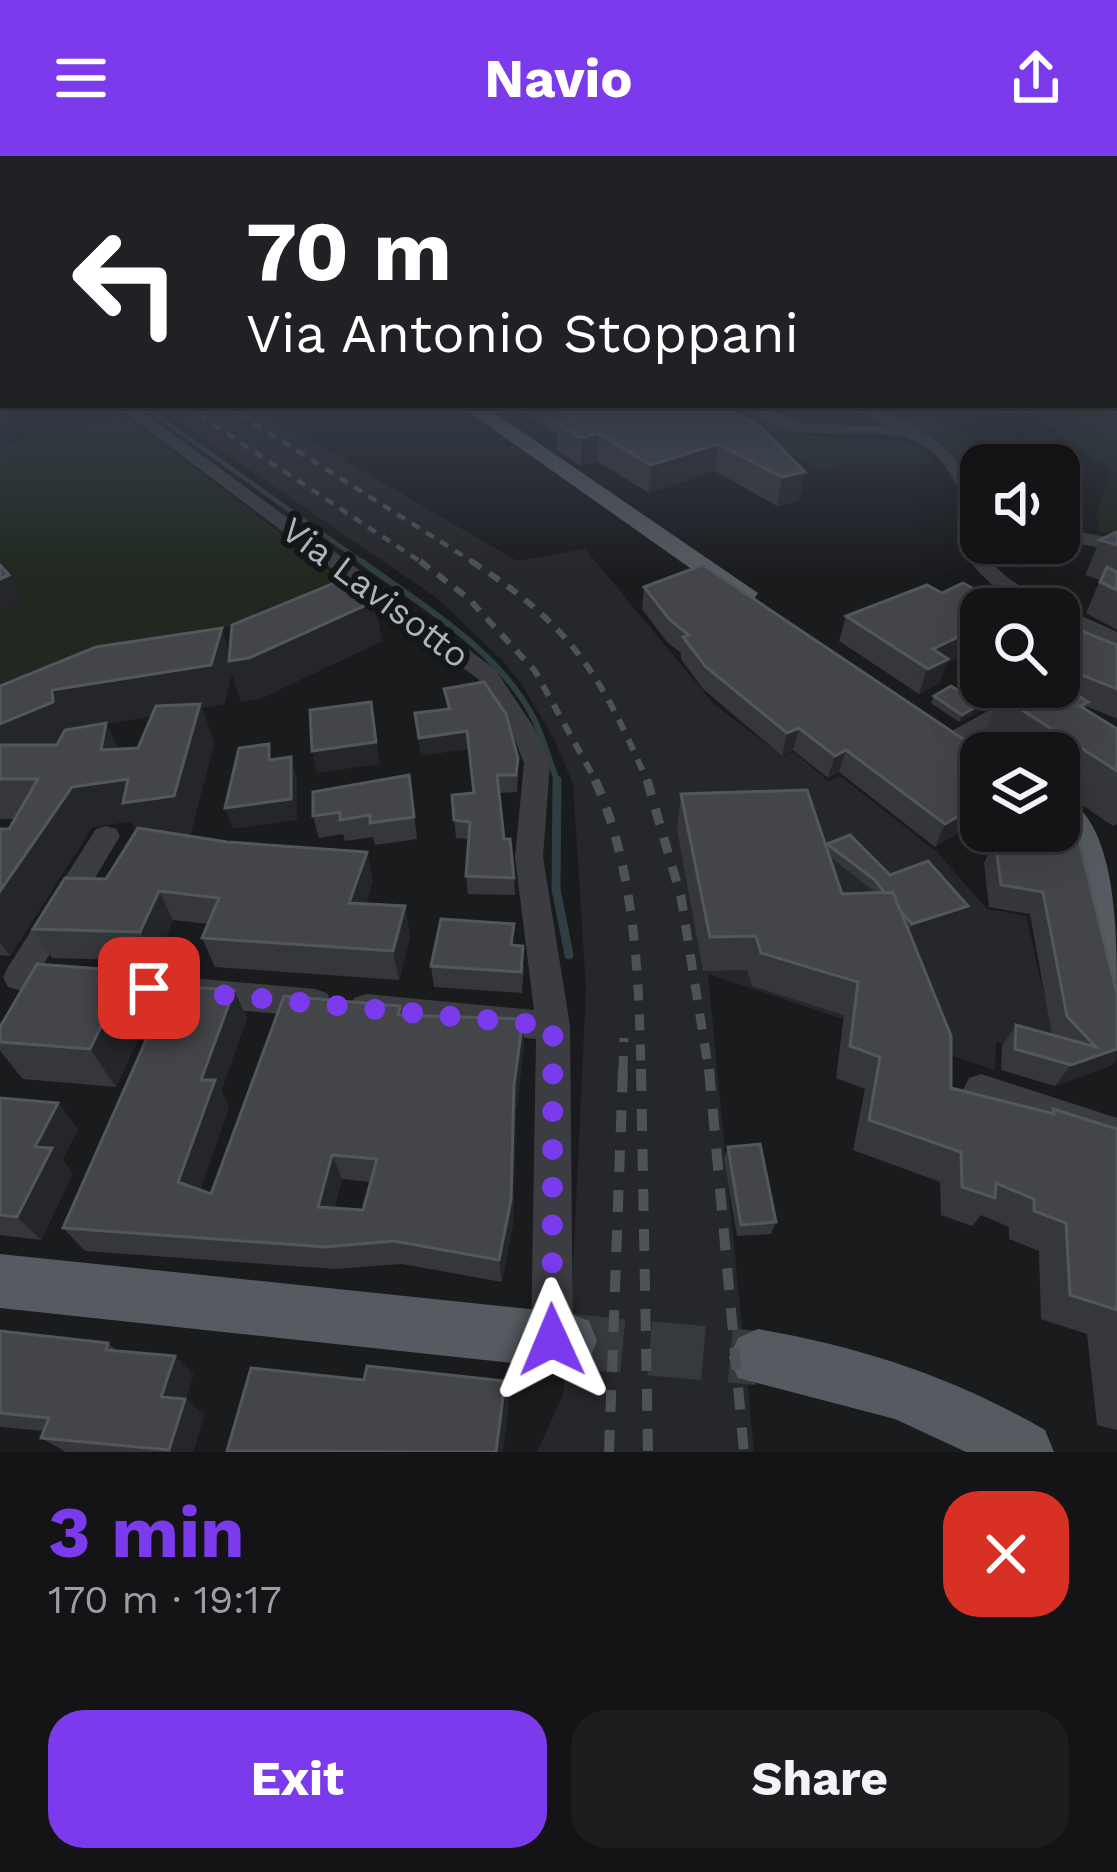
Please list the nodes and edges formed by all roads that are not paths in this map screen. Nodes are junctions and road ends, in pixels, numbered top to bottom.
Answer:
1 (194, 457) edge
2 (546, 457) edge
3 (1080, 537) edge
4 (1117, 545) edge
5 (983, 564) edge
6 (1014, 588) edge
7 (772, 612) edge
8 (1080, 623) edge
9 (1117, 640) edge
10 (1057, 709) edge
11 (956, 739) edge
12 (1080, 834) edge
13 (106, 836) dead end
14 (1110, 864) edge
15 (1117, 971) edge
16 (38, 983) edge
17 (553, 1026) junction
18 (981, 1090) edge
19 (1117, 1136) edge
20 (0, 1281) edge
21 (560, 1340) joint
22 (758, 1358) tunnel mouth
23 (1023, 1452) edge

1 - 17 street, Via Lavisotto
2 - 7 main road
3 - 4 street
5 - 6 street
8 - 9 street
10 - 11 street
12 - 14 main road
13 - 16 street
14 - 15 main road
16 - 17 street
17 - 21 street, Via Lavisotto
18 - 19 street
20 - 21 main road
22 - 23 main road

